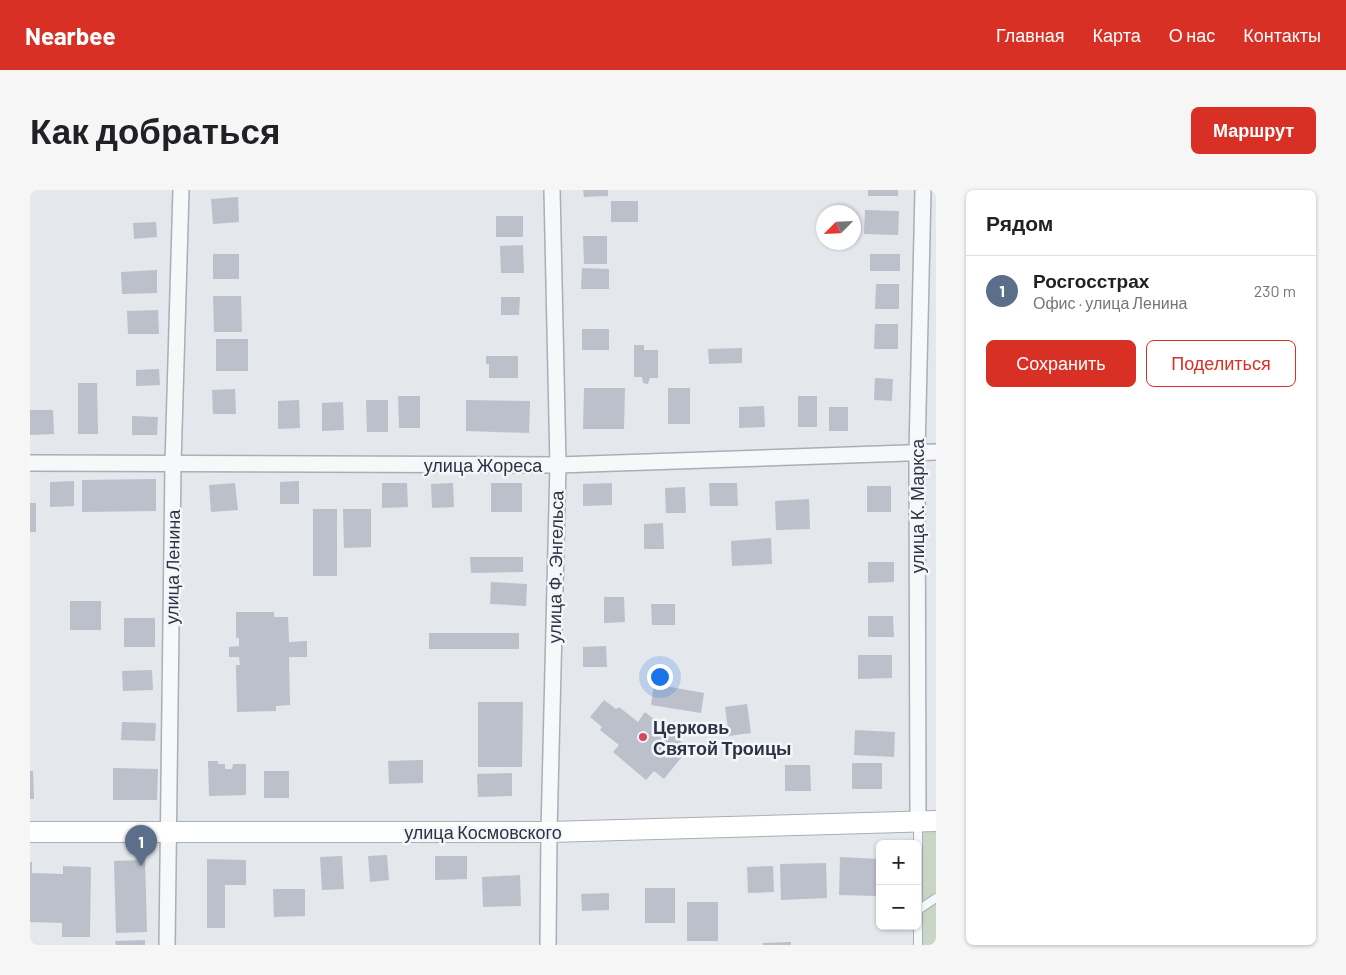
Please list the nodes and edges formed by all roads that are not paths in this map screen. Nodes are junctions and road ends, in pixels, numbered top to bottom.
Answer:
1 (180, 190) edge
2 (552, 190) edge
3 (923, 190) edge
4 (936, 452) edge
5 (917, 453) junction
6 (30, 463) edge
7 (173, 464) junction
8 (558, 465) junction
9 (927, 821) edge
10 (30, 832) edge
11 (168, 832) junction
12 (549, 832) junction
13 (921, 885) edge
14 (936, 898) edge
15 (921, 908) edge
16 (918, 930) edge
17 (167, 945) edge
18 (548, 945) edge
19 (918, 945) edge

1 - 7 street, улица Ленина
2 - 8 street, улица Ф. Энгельса
3 - 5 street, улица К. Маркса
4 - 5 street, улица Жореса
5 - 8 street, улица Жореса
5 - 9 street, улица К. Маркса
6 - 7 street, улица Жореса
7 - 8 street, улица Жореса
7 - 11 street, улица Ленина
8 - 12 street, улица Ф. Энгельса
9 - 12 main road, улица Космовского
9 - 13 lane
10 - 11 main road, улица Космовского
11 - 12 main road, улица Космовского
11 - 17 street, улица Ленина
12 - 18 street, улица Ф. Энгельса
14 - 15 lane
16 - 19 lane

